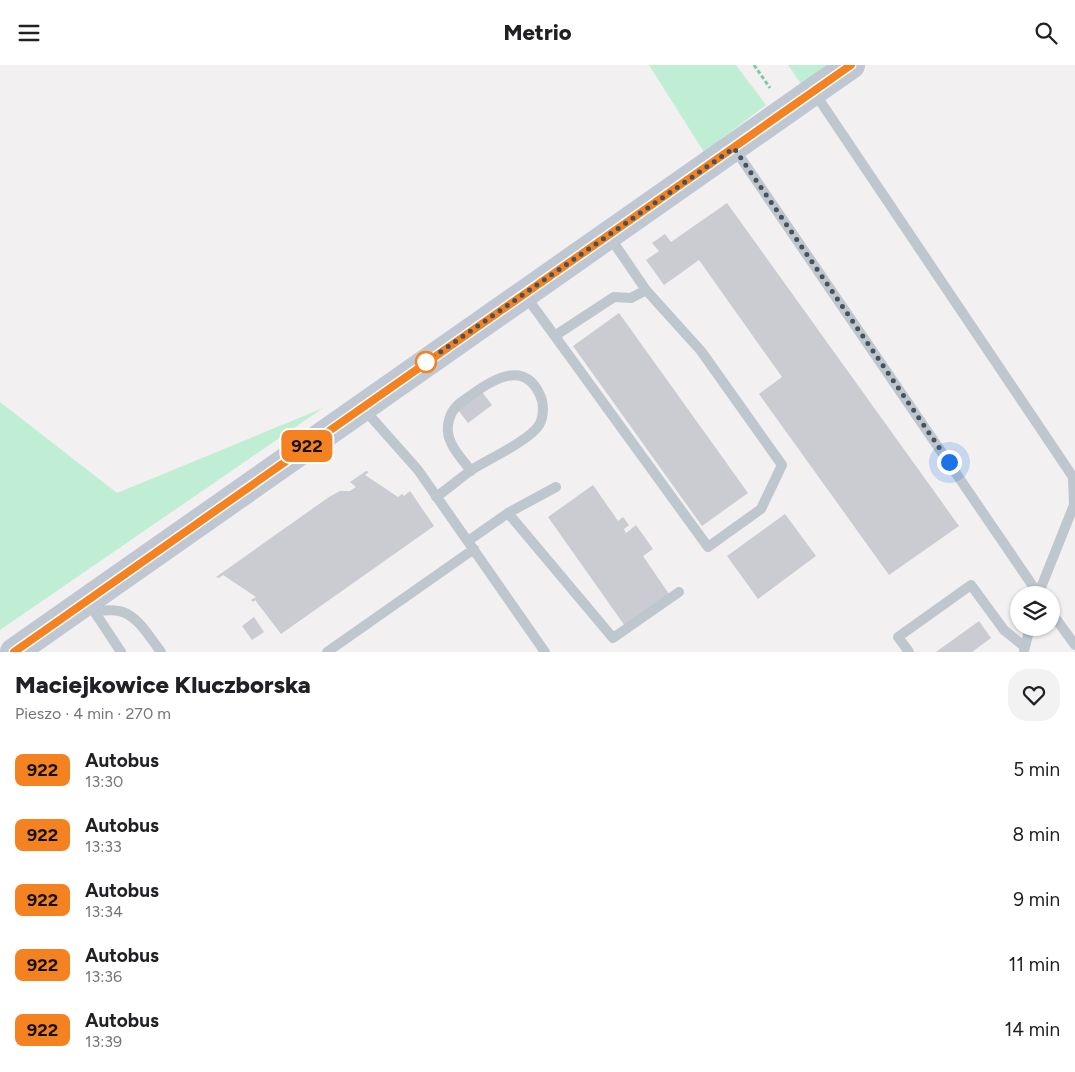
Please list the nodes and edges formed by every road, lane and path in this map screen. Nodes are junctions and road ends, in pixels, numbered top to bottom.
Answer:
1 (754, 65) edge
2 (851, 65) edge
3 (770, 88) dead end
4 (814, 91) junction
5 (734, 148) junction
6 (609, 235) junction
7 (646, 290) junction
8 (525, 294) junction
9 (556, 335) junction
10 (362, 407) junction
11 (471, 471) junction
12 (556, 487) dead end
13 (436, 497) junction
14 (508, 513) junction
15 (471, 545) junction
16 (1033, 586) edge
17 (1042, 586) edge
18 (679, 592) dead end
19 (91, 606) junction
20 (1060, 624) edge
21 (1028, 636) edge
22 (1075, 645) edge
23 (1024, 649) edge
24 (14, 652) edge
25 (121, 652) edge
26 (160, 652) edge
27 (327, 652) edge
28 (545, 652) edge
29 (909, 652) edge

1 - 3 path
2 - 4 street
4 - 5 street
4 - 17 lane
5 - 6 street
5 - 16 lane
6 - 7 lane
6 - 8 street
7 - 9 lane
7 - 9 lane
8 - 9 lane
8 - 10 street
10 - 13 lane
10 - 19 street
11 - 11 lane
11 - 13 lane
12 - 14 lane
13 - 15 lane
14 - 15 lane
14 - 18 lane
15 - 27 lane
15 - 28 lane
19 - 24 street
19 - 25 lane
19 - 26 lane
20 - 22 lane
21 - 23 lane
23 - 29 lane

